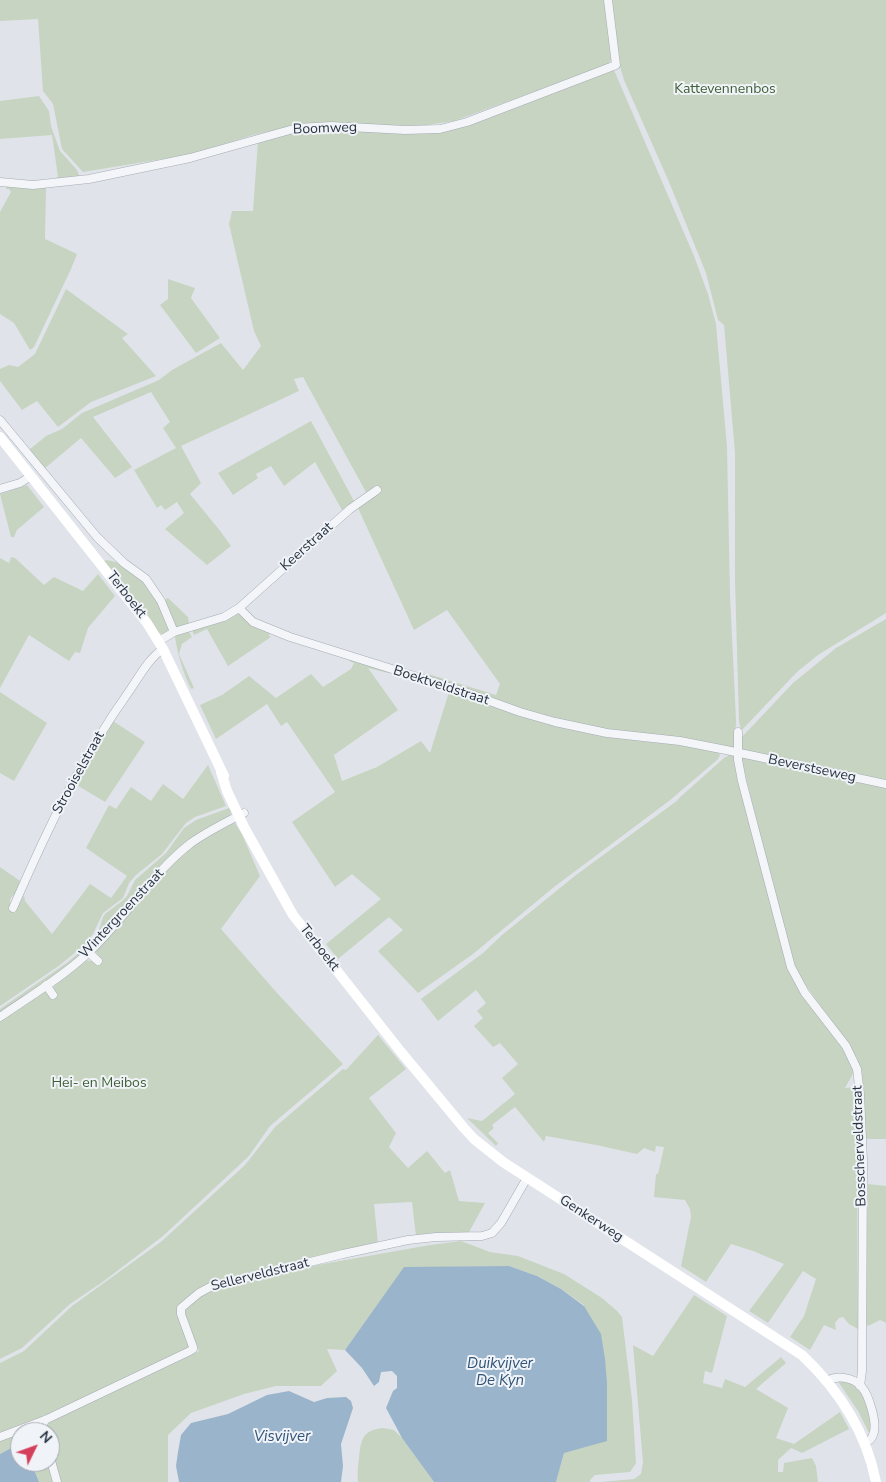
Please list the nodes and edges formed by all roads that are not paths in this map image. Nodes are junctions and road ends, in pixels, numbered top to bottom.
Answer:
1 (608, 0) edge
2 (0, 182) edge
3 (0, 420) edge
4 (0, 437) edge
5 (31, 476) junction
6 (0, 489) edge
7 (377, 490) dead end
8 (239, 608) junction
9 (174, 632) junction
10 (161, 645) junction
11 (738, 732) dead end
12 (739, 753) junction
13 (886, 784) edge
14 (241, 814) junction
15 (13, 908) dead end
16 (88, 952) junction
17 (98, 960) dead end
18 (46, 985) junction
19 (53, 995) dead end
20 (0, 1016) edge
21 (381, 1027) joint
22 (525, 1181) junction
23 (827, 1381) junction
24 (860, 1386) junction
25 (45, 1420) joint
26 (41, 1422) edge
27 (865, 1443) junction
28 (876, 1482) edge

1 - 2 street, Boomweg
3 - 9 street, Terboekt
4 - 5 main road, Terboekt
5 - 6 street
5 - 10 main road, Terboekt
7 - 8 street, Keerstraat
8 - 9 street
8 - 12 street, Boektveldstraat
9 - 10 street
10 - 14 main road, Terboekt
10 - 15 street, Strooiselstraat
11 - 12 street, Bosscherveldstraat
12 - 13 street, Beverstseweg
12 - 24 street, Bosscherveldstraat
14 - 16 street, Wintergroenstraat
14 - 21 main road, Terboekt
16 - 17 street
16 - 18 street, Wintergroenstraat
18 - 19 street
18 - 20 street, Wintergroenstraat
21 - 22 main road, Genkerweg
22 - 23 main road, Genkerweg
22 - 25 street, Sellerveldstraat
23 - 24 street
23 - 27 main road, Genkerweg
24 - 27 street
25 - 26 street, Sellerveldstraat
27 - 28 main road, Genkerweg

